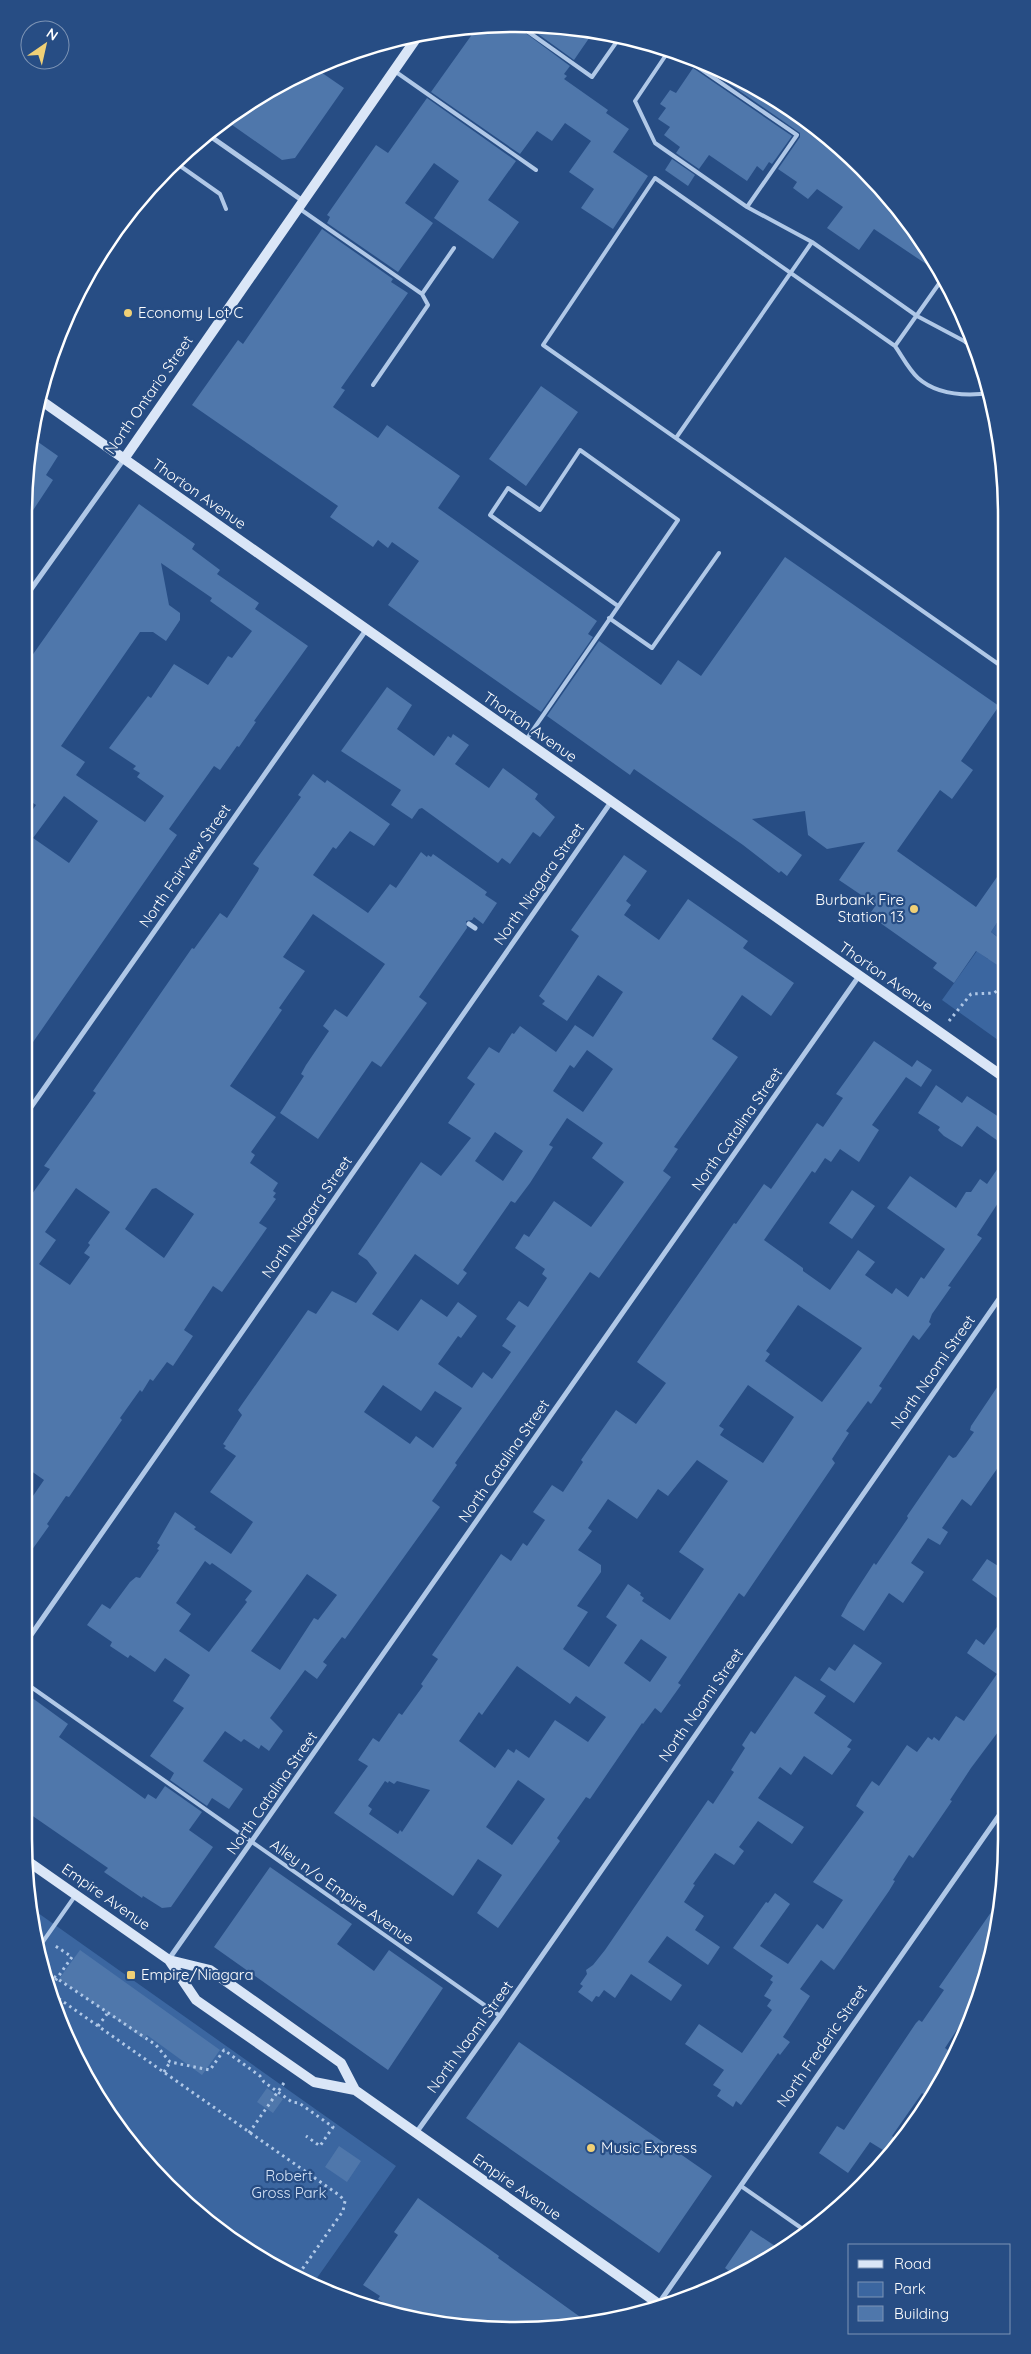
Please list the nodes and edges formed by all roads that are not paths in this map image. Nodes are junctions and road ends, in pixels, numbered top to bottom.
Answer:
1 (530, 33) edge
2 (616, 43) edge
3 (412, 44) edge
4 (667, 57) edge
5 (394, 70) junction
6 (703, 70) edge
7 (213, 139) edge
8 (181, 167) edge
9 (536, 170) dead end
10 (300, 204) junction
11 (747, 207) junction
12 (226, 209) dead end
13 (812, 242) junction
14 (454, 248) dead end
15 (790, 274) junction
16 (939, 284) edge
17 (422, 294) junction
18 (917, 316) junction
19 (966, 342) edge
20 (895, 346) junction
21 (372, 385) dead end
22 (983, 394) edge
23 (46, 404) edge
24 (676, 438) junction
25 (124, 458) junction
26 (719, 553) dead end
27 (32, 588) edge
28 (618, 606) junction
29 (609, 618) junction
30 (366, 630) junction
31 (998, 664) edge
32 (524, 742) junction
33 (611, 802) junction
34 (469, 924) dead end
35 (475, 928) dead end
36 (859, 976) junction
37 (998, 1073) edge
38 (32, 1106) edge
39 (998, 1300) edge
40 (32, 1634) edge
41 (32, 1688) edge
42 (998, 1817) edge
43 (252, 1842) junction
44 (34, 1865) edge
45 (76, 1895) junction
46 (44, 1941) edge
47 (169, 1960) junction
48 (500, 2016) junction
49 (355, 2090) junction
50 (416, 2133) junction
51 (741, 2186) junction
52 (801, 2228) edge
53 (666, 2297) edge
54 (655, 2301) edge

1 - 2 lane
3 - 5 street, North Ontario Street
4 - 11 lane
5 - 9 lane
5 - 10 street, North Ontario Street
6 - 11 lane
7 - 10 street
8 - 12 lane
10 - 17 lane
10 - 25 street, North Ontario Street
11 - 13 lane
13 - 15 lane
13 - 18 lane
14 - 17 lane
15 - 20 lane
15 - 24 lane
15 - 24 lane
16 - 18 lane
17 - 21 lane
18 - 19 lane
18 - 20 lane
20 - 22 lane
23 - 25 street, Thorton Avenue
24 - 31 lane
25 - 27 street, North Ontario Street
25 - 30 street, Thorton Avenue
26 - 29 lane
28 - 28 lane
28 - 29 lane
29 - 32 lane
30 - 32 street, Thorton Avenue
30 - 38 street, North Fairview Street
32 - 33 street, Thorton Avenue
33 - 36 street, Thorton Avenue
33 - 40 street, North Niagara Street
34 - 35 street
36 - 37 street, Thorton Avenue
36 - 43 street, North Catalina Street
39 - 48 street, North Naomi Street
41 - 43 lane, Alley n/o Empire Avenue
42 - 51 street, North Frederic Street
43 - 47 street, North Catalina Street
43 - 48 lane, Alley n/o Empire Avenue
44 - 45 street, Empire Avenue
45 - 46 lane
45 - 47 street, Empire Avenue
47 - 49 street, Empire Avenue
47 - 49 street, Empire Avenue
48 - 50 street, North Naomi Street
49 - 50 street, Empire Avenue
50 - 54 street, Empire Avenue
51 - 52 lane
51 - 53 street, North Frederic Street

